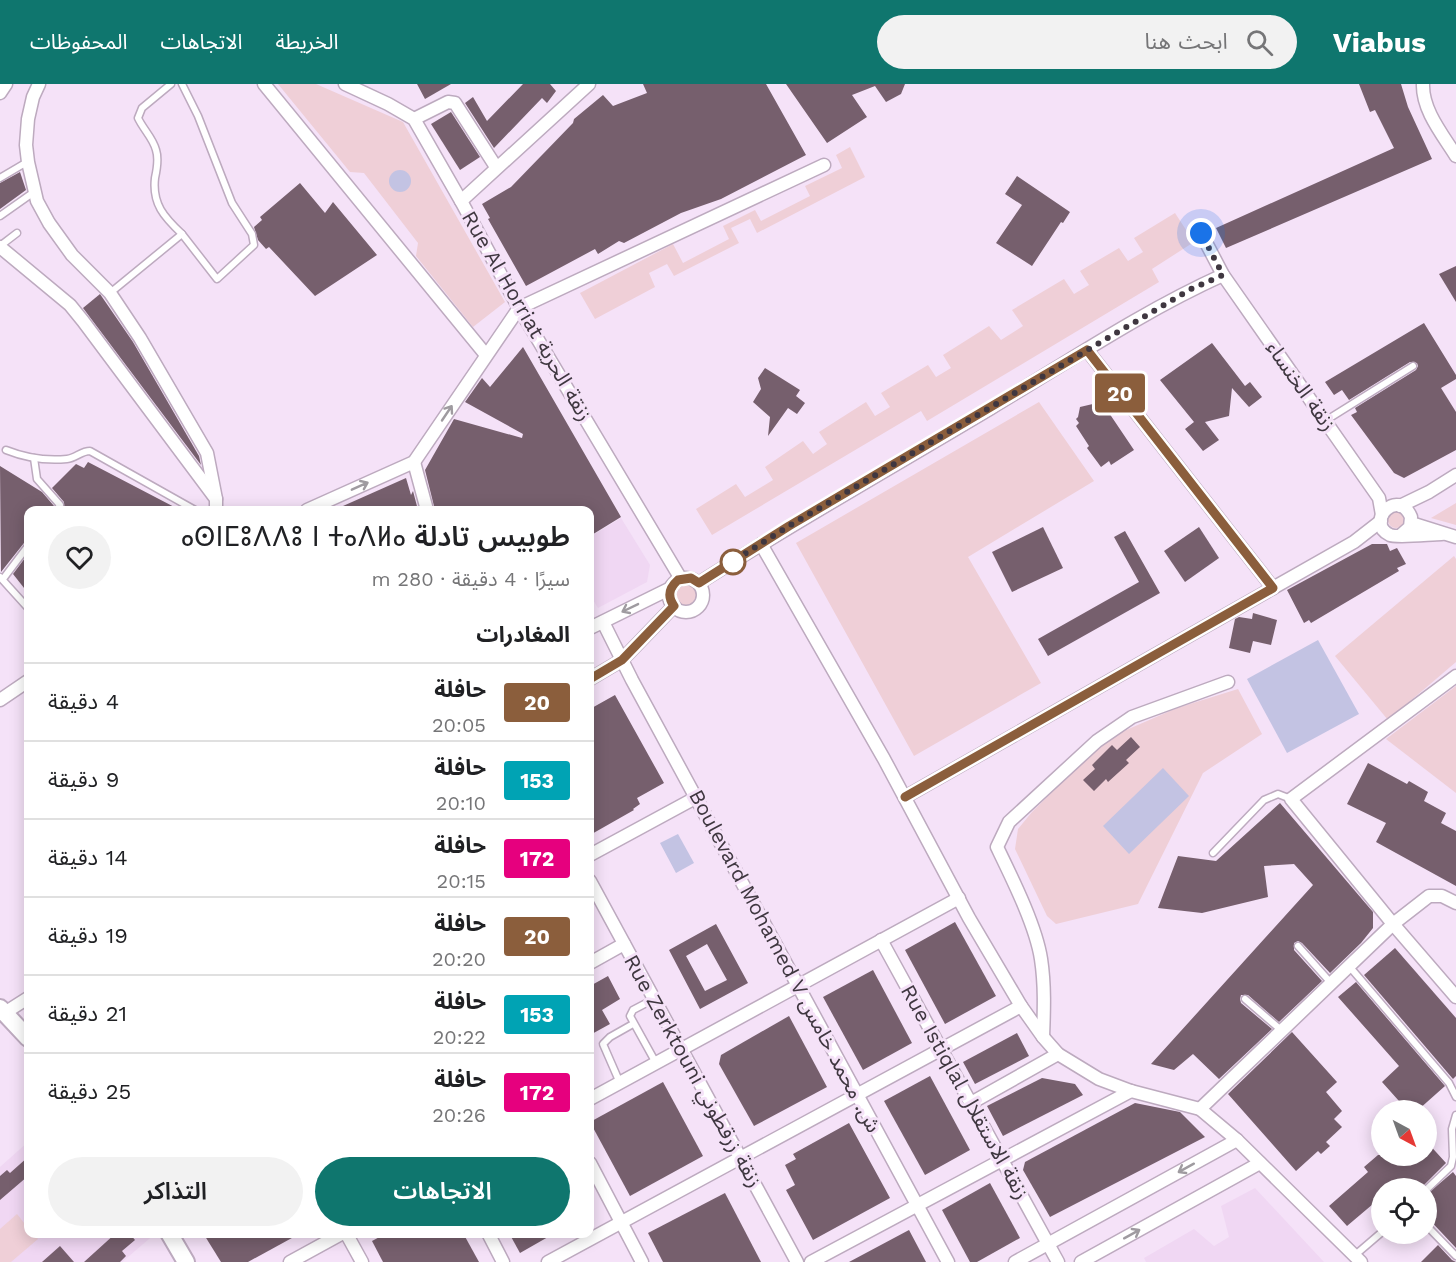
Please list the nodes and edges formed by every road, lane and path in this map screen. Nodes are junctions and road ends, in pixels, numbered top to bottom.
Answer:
1 (6, 84) edge
2 (39, 84) edge
3 (171, 84) edge
4 (182, 84) edge
5 (264, 84) edge
6 (345, 84) edge
7 (1423, 84) edge
8 (580, 87) edge
9 (0, 93) edge
10 (414, 119) junction
11 (1456, 156) edge
12 (28, 162) junction
13 (824, 165) dead end
14 (496, 167) junction
15 (0, 178) edge
16 (34, 191) junction
17 (461, 201) junction
18 (0, 216) edge
19 (17, 233) dead end
20 (1201, 233) dead end
21 (182, 234) junction
22 (0, 247) edge
23 (1223, 275) junction
24 (110, 293) junction
25 (519, 308) junction
26 (1087, 350) junction
27 (486, 355) junction
28 (1413, 366) dead end
29 (1325, 421) junction
30 (6, 450) dead end
31 (34, 458) junction
32 (414, 462) junction
33 (1456, 475) edge
34 (1429, 492) junction
35 (1379, 498) junction
36 (216, 504) edge
37 (1397, 505) junction
38 (59, 506) edge
39 (188, 506) edge
40 (315, 506) edge
41 (426, 506) edge
42 (1381, 518) junction
43 (1411, 520) junction
44 (1388, 534) junction
45 (1442, 534) junction
46 (1401, 535) junction
47 (1456, 537) edge
48 (1354, 542) junction
49 (761, 544) junction
50 (24, 551) edge
51 (1, 578) edge
52 (681, 579) junction
53 (699, 583) junction
54 (671, 588) junction
55 (1273, 588) junction
56 (24, 604) edge
57 (674, 606) junction
58 (603, 622) junction
59 (594, 626) edge
60 (622, 660) junction
61 (1456, 676) edge
62 (594, 677) edge
63 (1227, 682) dead end
64 (24, 684) edge
65 (0, 700) edge
66 (697, 797) junction
67 (905, 797) junction
68 (1291, 799) junction
69 (594, 853) edge
70 (1213, 853) dead end
71 (594, 888) edge
72 (959, 898) junction
73 (1456, 903) edge
74 (1393, 924) junction
75 (881, 940) junction
76 (624, 944) junction
77 (1298, 946) dead end
78 (594, 961) edge
79 (1349, 966) junction
80 (1332, 983) junction
81 (799, 985) junction
82 (1456, 997) edge
83 (654, 999) junction
84 (1245, 999) dead end
85 (24, 1000) edge
86 (1021, 1006) junction
87 (3, 1010) edge
88 (633, 1024) junction
89 (1281, 1030) junction
90 (24, 1034) edge
91 (1043, 1037) junction
92 (681, 1049) junction
93 (941, 1049) junction
94 (1058, 1054) junction
95 (656, 1063) junction
96 (620, 1083) junction
97 (1131, 1091) junction
98 (858, 1095) junction
99 (594, 1097) edge
100 (1456, 1097) edge
101 (971, 1103) junction
102 (1200, 1109) junction
103 (1456, 1115) edge
104 (1237, 1140) junction
105 (740, 1158) junction
106 (1002, 1160) junction
107 (1260, 1163) junction
108 (594, 1171) edge
109 (1437, 1179) edge
110 (918, 1205) junction
111 (621, 1222) junction
112 (1437, 1236) edge
113 (594, 1237) edge
114 (173, 1238) edge
115 (174, 1238) edge
116 (336, 1238) edge
117 (348, 1238) edge
118 (491, 1238) edge
119 (592, 1238) edge
120 (1048, 1244) junction
121 (1371, 1244) edge
122 (1456, 1256) edge
123 (1357, 1259) edge
124 (176, 1262) edge
125 (186, 1262) edge
126 (290, 1262) edge
127 (362, 1262) edge
128 (503, 1262) edge
129 (548, 1262) edge
130 (642, 1262) edge
131 (797, 1262) edge
132 (811, 1262) edge
133 (948, 1262) edge
134 (1015, 1262) edge
135 (1058, 1262) edge
136 (1081, 1262) edge

1 - 9 street
2 - 12 street
3 - 21 lane
4 - 21 lane
5 - 27 street
6 - 10 street
7 - 11 street
8 - 14 street
10 - 14 street
10 - 17 street, Rue Al Horriat زنقة الحرية
12 - 15 lane
12 - 16 street
13 - 25 street
14 - 17 street
16 - 18 lane
16 - 24 street
17 - 25 street, Rue Al Horriat زنقة الحرية
19 - 22 lane
20 - 23 street, زنقة الخنساء
21 - 24 lane
22 - 36 street
23 - 26 street
23 - 29 street, زنقة الخنساء
24 - 36 street
25 - 27 street
25 - 52 street, Rue Al Horriat زنقة الحرية
26 - 49 street
26 - 55 street
32 -> 27 street
28 - 29 lane
29 - 35 street, زنقة الخنساء
30 - 31 lane
31 - 38 lane
31 - 39 lane
40 -> 32 street
32 - 41 street
33 - 34 street
34 - 37 street
34 - 43 street
35 - 37 street
35 - 42 street
37 - 42 street
37 - 43 street
42 - 44 street
42 - 48 street
43 - 45 street
43 - 46 street
44 - 46 street
44 - 48 street
45 - 46 street
45 - 47 street
48 - 55 street
49 - 53 street
49 - 67 street
50 - 51 lane
51 - 56 lane
52 - 53 street
52 - 54 street
53 - 57 street
54 - 57 street
54 -> 58 street
55 - 67 street
57 - 60 street
58 - 59 street
58 - 60 street, Boulevard Mohamed V ش. محمد خامس
60 - 62 street
60 - 66 street, Boulevard Mohamed V ش. محمد خامس
61 - 68 street
63 - 91 street
64 - 65 street
66 - 69 street
66 - 81 street, Boulevard Mohamed V ش. محمد خامس
67 - 72 street
68 - 70 lane
68 - 74 street
71 - 76 street, Rue Zerktouni زنقة زرقطوني
72 - 75 street
72 - 86 street
73 - 74 street
74 - 79 street
74 - 82 street
75 - 81 street
75 - 93 street, Rue Istiqlal زنقة الاستقلال
76 - 78 street
76 - 83 street, Rue Zerktouni زنقة زرقطوني
77 - 80 lane
79 - 80 street
79 - 100 lane
80 - 89 street
81 - 92 street
81 - 98 street, Boulevard Mohamed V ش. محمد خامس
83 - 88 lane
83 - 92 street, Rue Zerktouni زنقة زرقطوني
84 - 89 lane
85 - 87 street
86 - 91 street
86 - 93 street
87 - 90 main road
88 - 95 lane
88 - 96 lane
89 - 102 street
91 - 94 street
92 - 95 street
92 - 105 street, Rue Zerktouni زنقة زرقطوني
93 - 98 street
93 - 101 street, Rue Istiqlal زنقة الاستقلال
94 - 97 street
94 - 101 street
95 - 96 street
96 - 99 street
97 - 102 street
97 - 106 street
98 - 105 street
98 - 110 street, Boulevard Mohamed V ش. محمد خامس
101 - 106 street, Rue Istiqlal زنقة الاستقلال
102 - 104 street
103 - 109 lane
104 - 107 street
104 -> 120 street
105 - 111 street
105 - 131 street, Rue Zerktouni زنقة زرقطوني
106 - 110 street
106 - 120 street, Rue Istiqlal زنقة الاستقلال
107 - 123 street
136 -> 107 street
108 - 111 street
110 - 132 street
110 - 133 street, Boulevard Mohamed V ش. محمد خامس
111 - 113 street
111 - 130 street
112 - 122 lane
114 - 124 street
115 - 125 main road
116 - 126 street
117 - 127 street
118 - 128 street
119 - 129 street
120 - 134 street
120 - 135 street, Rue Istiqlal زنقة الاستقلال
121 - 123 lane

